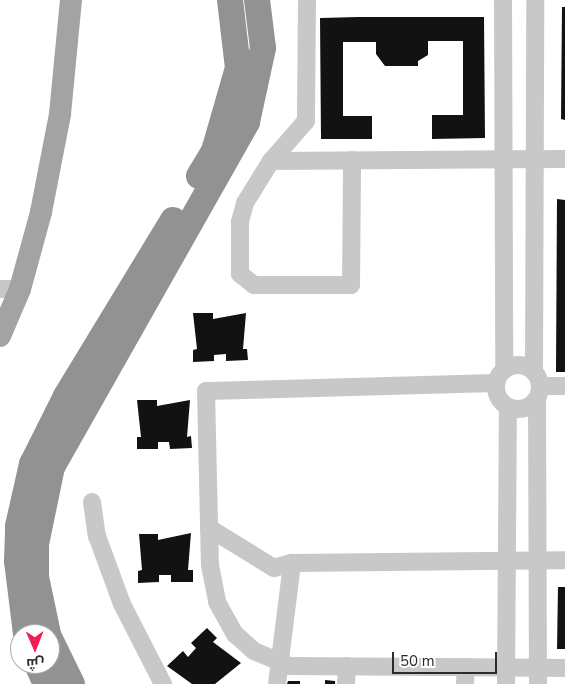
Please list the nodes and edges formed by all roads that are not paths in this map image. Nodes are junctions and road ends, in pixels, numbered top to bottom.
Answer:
1 (70, 0) edge
2 (230, 0) edge
3 (257, 0) edge
4 (307, 0) edge
5 (503, 0) edge
6 (535, 0) edge
7 (504, 159) junction
8 (536, 159) junction
9 (565, 159) edge
10 (272, 160) junction
11 (352, 160) junction
12 (10, 289) edge
13 (0, 336) edge
14 (500, 376) junction
15 (537, 386) junction
16 (565, 386) edge
17 (508, 407) junction
18 (92, 502) dead end
19 (209, 528) junction
20 (507, 560) junction
21 (534, 560) junction
22 (565, 560) edge
23 (292, 564) junction
24 (25, 624) edge
25 (46, 624) edge
26 (60, 659) edge
27 (279, 662) junction
28 (347, 666) junction
29 (565, 668) edge
30 (465, 676) edge
31 (506, 676) edge
32 (537, 676) edge
33 (72, 684) edge
34 (163, 684) edge
35 (277, 684) edge
36 (346, 684) edge

1 - 12 main road
2 - 24 highway
3 - 25 highway
4 - 10 street
5 - 7 street
6 - 8 street
7 - 8 street
7 - 11 street
7 - 14 street
8 - 9 street
8 - 15 street
10 - 11 street
10 - 11 street
12 - 13 main road
14 - 15 street
14 - 17 street
14 - 19 street
15 - 16 street
15 - 17 street
15 - 21 street
17 - 20 street
18 - 34 street
19 - 23 street
19 - 27 street
20 - 21 street
20 - 23 street
20 - 31 street
21 - 22 street
21 - 32 street
23 - 27 street
26 - 33 highway
27 - 28 street
27 - 35 street
28 - 30 street
28 - 36 street
29 - 32 street
30 - 31 street
31 - 32 street

